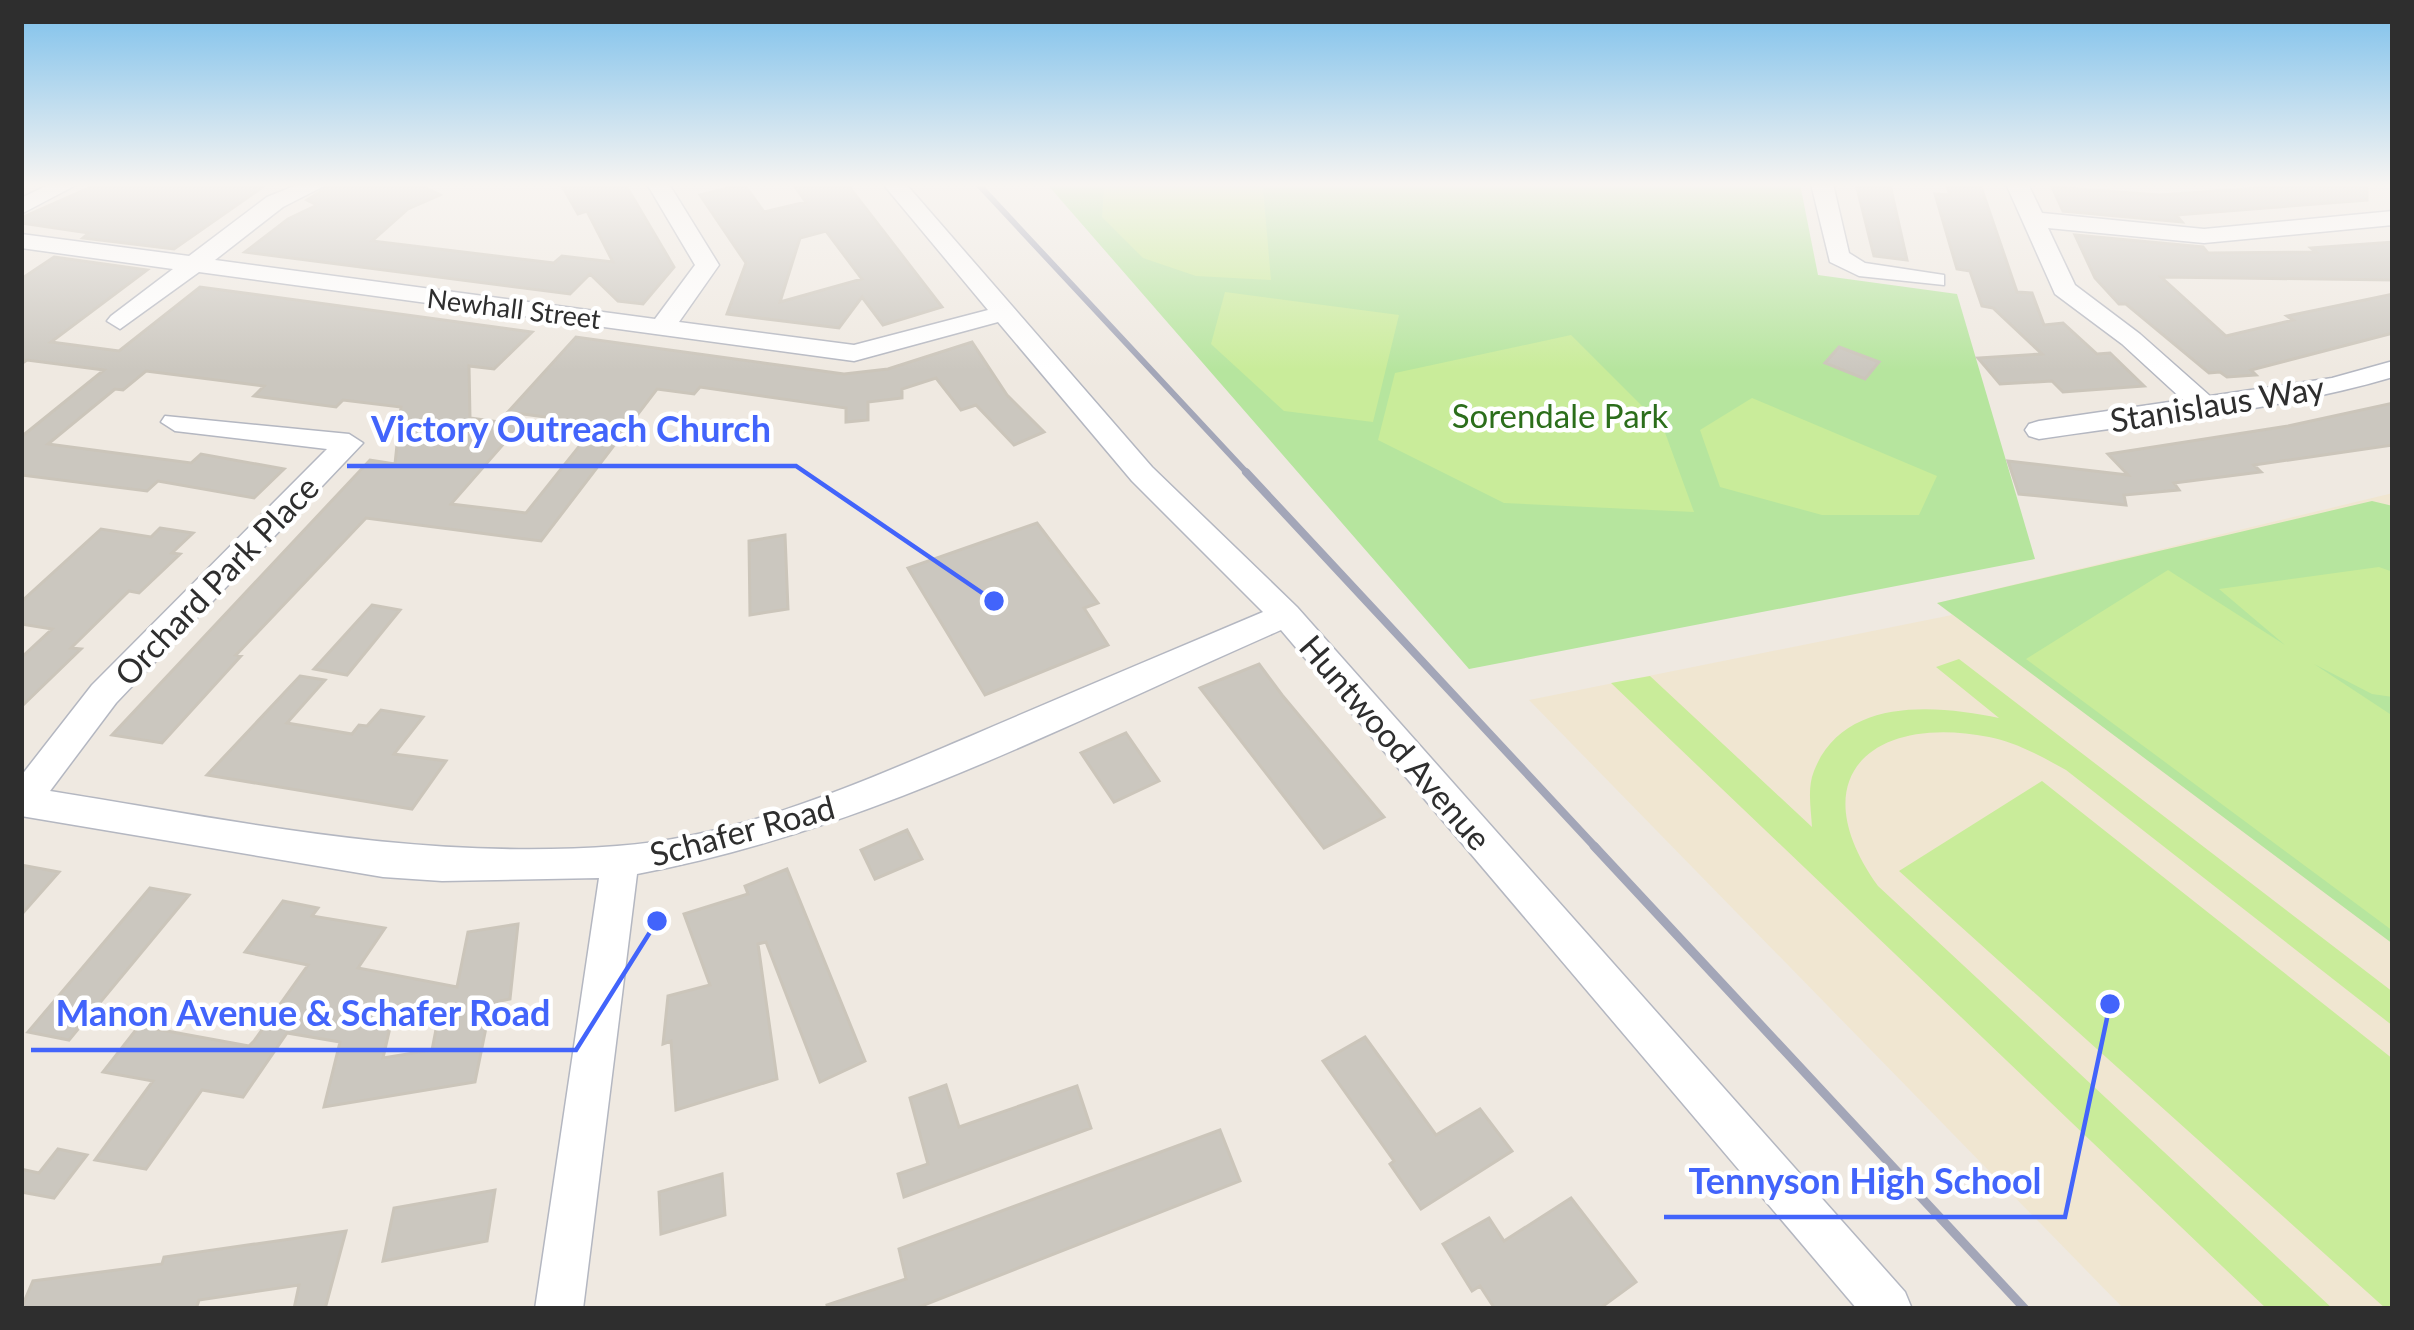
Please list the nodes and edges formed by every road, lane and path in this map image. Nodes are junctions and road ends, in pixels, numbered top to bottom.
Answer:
1 (54, 246) edge
2 (218, 246) edge
3 (695, 246) edge
4 (947, 246) edge
5 (1836, 246) edge
6 (2044, 246) edge
7 (191, 267) junction
8 (1935, 280) dead end
9 (1004, 313) junction
10 (120, 321) dead end
11 (662, 327) junction
12 (2393, 369) edge
13 (2206, 407) junction
14 (175, 422) dead end
15 (2038, 430) dead end
16 (1286, 615) junction
17 (21, 801) edge
18 (620, 862) junction
19 (559, 1309) edge
20 (1888, 1309) edge

1 - 7 street, Newhall Street
2 - 7 street
3 - 11 street
4 - 9 street, Huntwood Avenue
5 - 8 street
6 - 13 street
7 - 10 street
7 - 11 street, Newhall Street
9 - 11 street, Newhall Street
9 - 16 street, Huntwood Avenue
12 - 13 street, Stanislaus Way
13 - 15 street, Stanislaus Way
14 - 17 street, Orchard Park Place
16 - 18 street, Schafer Road
16 - 20 street, Huntwood Avenue
17 - 18 street, Schafer Road
18 - 19 street

